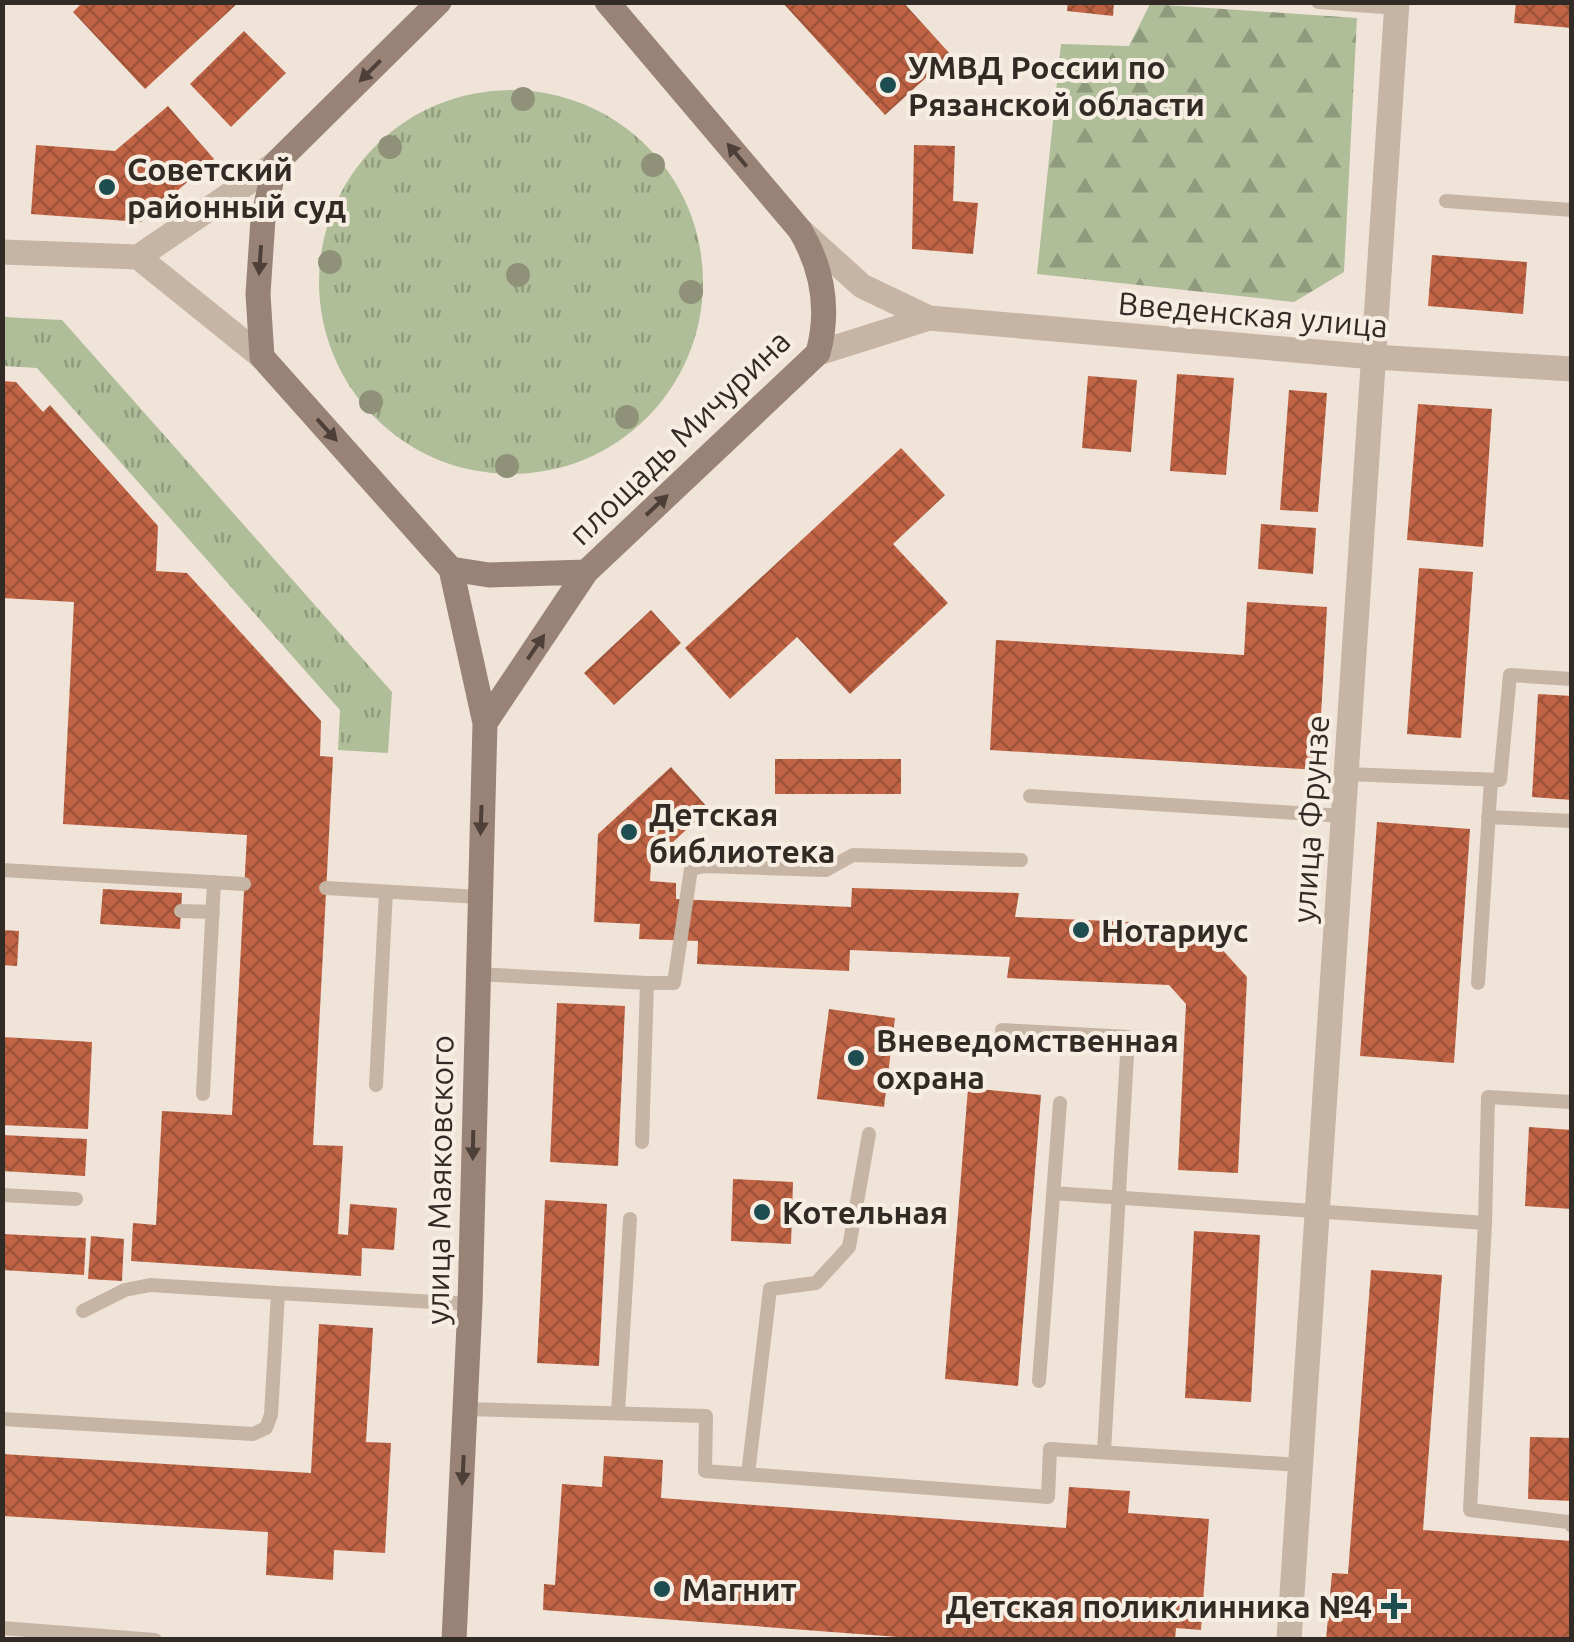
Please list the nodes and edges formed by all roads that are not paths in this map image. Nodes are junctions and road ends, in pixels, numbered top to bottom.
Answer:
1 (439, 2) edge
2 (608, 2) edge
3 (1318, 2) edge
4 (1397, 5) edge
5 (275, 164) junction
6 (1446, 201) dead end
7 (1572, 210) edge
8 (800, 230) junction
9 (2, 252) edge
10 (138, 257) junction
11 (929, 318) junction
12 (818, 353) junction
13 (262, 357) junction
14 (1374, 357) junction
15 (1572, 369) edge
16 (450, 569) junction
17 (586, 572) junction
18 (1572, 680) edge
19 (485, 722) junction
20 (1346, 774) junction
21 (1490, 780) junction
22 (1030, 796) dead end
23 (1343, 816) junction
24 (1488, 817) junction
25 (1572, 821) edge
26 (1021, 860) dead end
27 (2, 870) edge
28 (214, 882) junction
29 (244, 884) dead end
30 (326, 888) dead end
31 (386, 892) junction
32 (479, 896) junction
33 (181, 911) dead end
34 (213, 912) junction
35 (476, 974) junction
36 (647, 983) junction
37 (1478, 983) dead end
38 (1002, 1030) dead end
39 (376, 1085) dead end
40 (203, 1094) dead end
41 (1572, 1102) edge
42 (1060, 1103) dead end
43 (869, 1134) dead end
44 (642, 1142) dead end
45 (1053, 1193) junction
46 (2, 1196) edge
47 (1119, 1197) junction
48 (76, 1199) dead end
49 (1317, 1208) junction
50 (630, 1219) dead end
51 (1485, 1223) junction
52 (278, 1293) junction
53 (470, 1304) junction
54 (83, 1311) dead end
55 (1039, 1380) dead end
56 (466, 1409) junction
57 (618, 1414) junction
58 (2, 1419) edge
59 (1104, 1451) junction
60 (1300, 1465) junction
61 (748, 1474) junction
62 (1572, 1526) edge
63 (2, 1628) edge
64 (96, 1637) edge
65 (155, 1640) edge
66 (454, 1640) edge
67 (1289, 1640) edge

1 -> 5 street
8 -> 2 street, площадь Мичурина
3 - 4 lane
4 - 14 street, улица Фрунзе
5 - 10 street
5 -> 13 street
6 - 7 lane
8 - 11 street, Введенская улица
8 - 12 street, площадь Мичурина
9 - 10 street
10 - 13 street
11 - 12 street, Введенская улица
11 - 14 street, Введенская улица
17 -> 12 street, площадь Мичурина
13 -> 16 street
14 - 15 street, Введенская улица
14 - 20 street, улица Фрунзе
16 - 17 street, площадь Мичурина
16 - 19 street, улица Маяковского
19 -> 17 street
18 - 21 lane
19 -> 32 street, улица Маяковского
20 - 21 lane
20 - 23 street, улица Фрунзе
21 - 24 lane
22 - 23 lane
23 - 49 street, улица Фрунзе
24 - 25 lane
24 - 37 lane
26 - 36 lane
27 - 28 lane
28 - 29 lane
28 - 34 lane
30 - 31 lane
31 - 32 lane
31 - 39 lane
32 - 35 street, улица Маяковского
33 - 34 lane
34 - 40 lane
35 - 36 lane
35 -> 53 street, улица Маяковского
36 - 44 lane
38 - 47 lane
41 - 51 lane
42 - 45 lane
43 - 61 lane
45 - 47 lane
45 - 55 lane
46 - 48 lane
47 - 49 lane
47 - 59 lane
49 - 51 lane
49 - 60 street, улица Фрунзе
50 - 57 lane
51 - 62 lane
52 - 53 lane
52 - 54 lane
52 - 58 lane
53 - 56 street, улица Маяковского
56 - 57 lane
56 -> 66 street, улица Маяковского
57 - 61 lane
59 - 60 lane
59 - 61 lane
60 - 67 street, улица Фрунзе
63 - 64 lane
64 - 65 lane

